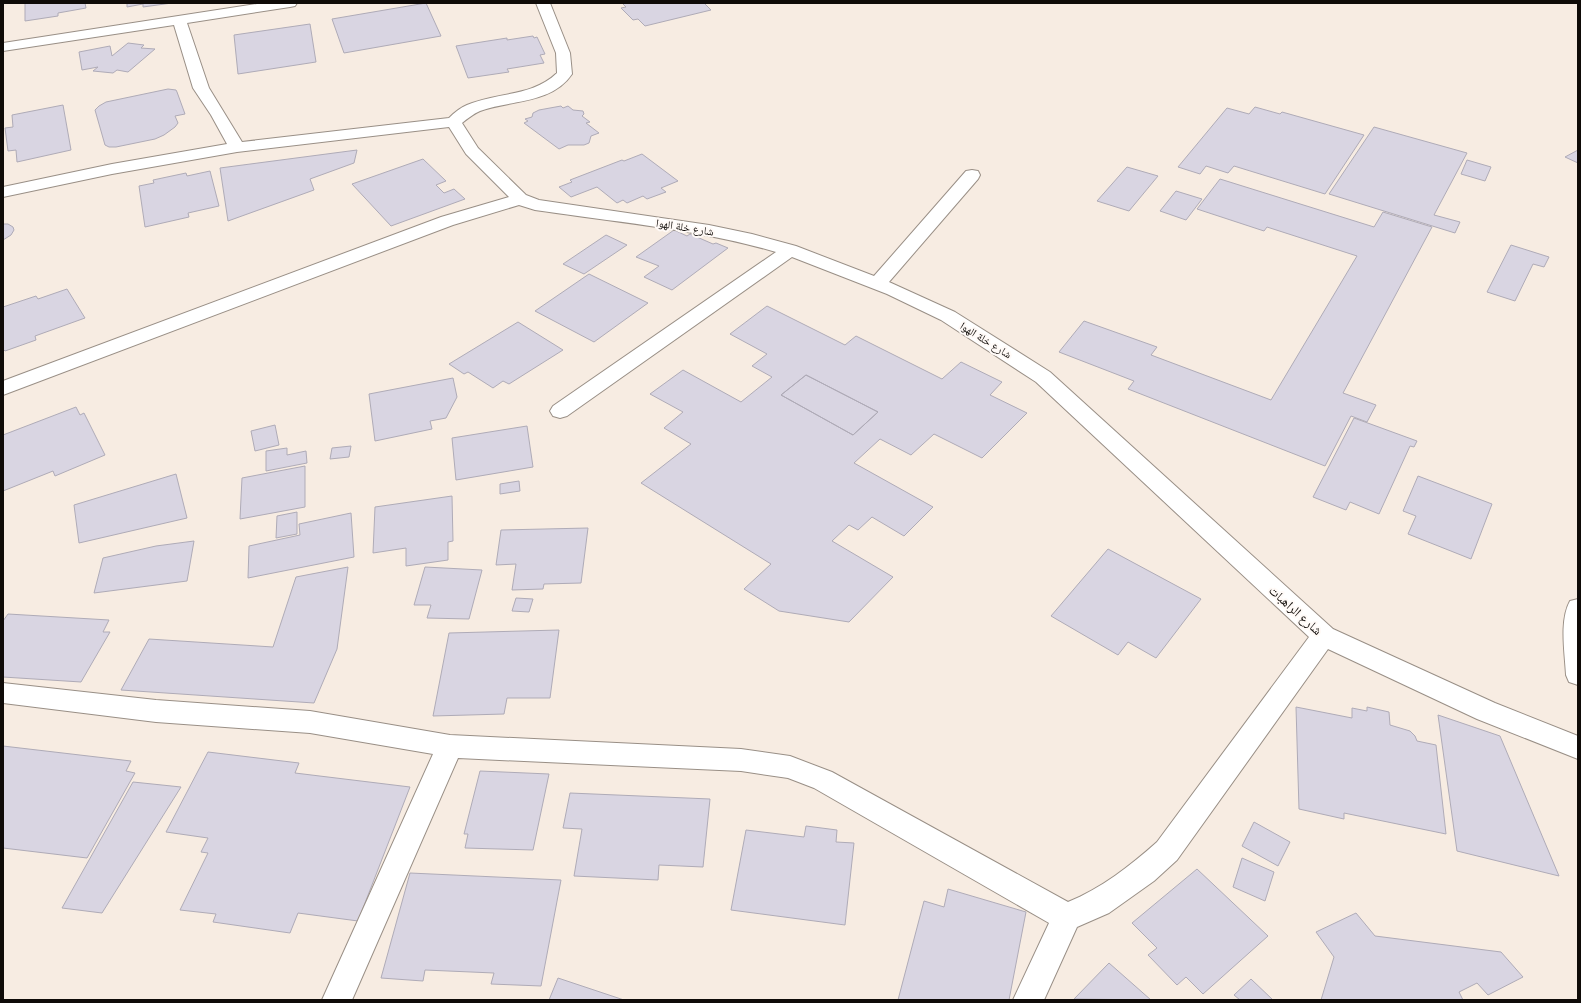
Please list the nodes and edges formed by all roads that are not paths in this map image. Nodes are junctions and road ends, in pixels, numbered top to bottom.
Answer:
1 (290, 3) edge
2 (543, 3) edge
3 (179, 20) junction
4 (3, 47) edge
5 (454, 122) junction
6 (237, 147) junction
7 (972, 175) dead end
8 (3, 192) edge
9 (520, 199) junction
10 (790, 250) junction
11 (877, 284) junction
12 (3, 388) edge
13 (560, 411) dead end
14 (1099, 429) joint
15 (1578, 608) edge
16 (1324, 636) junction
17 (1578, 675) edge
18 (3, 693) edge
19 (450, 746) junction
20 (1578, 748) edge
21 (1067, 917) junction
22 (337, 1000) edge
23 (1028, 1000) edge

1 - 3 street
2 - 5 street
3 - 4 street
3 - 6 street
5 - 6 street
5 - 9 street, شارع خلة الهوا
6 - 8 street
7 - 11 street
9 - 10 street, شارع خلة الهوا
9 - 12 street
10 - 11 street, شارع خلة الهوا
10 - 13 street
11 - 14 street, شارع خلة الهوا
14 - 16 street, شارع الراهبات
15 - 17 street
16 - 20 street, شارع الراهبات
16 - 21 street
18 - 19 street
19 - 21 street
19 - 22 street
21 - 23 street

